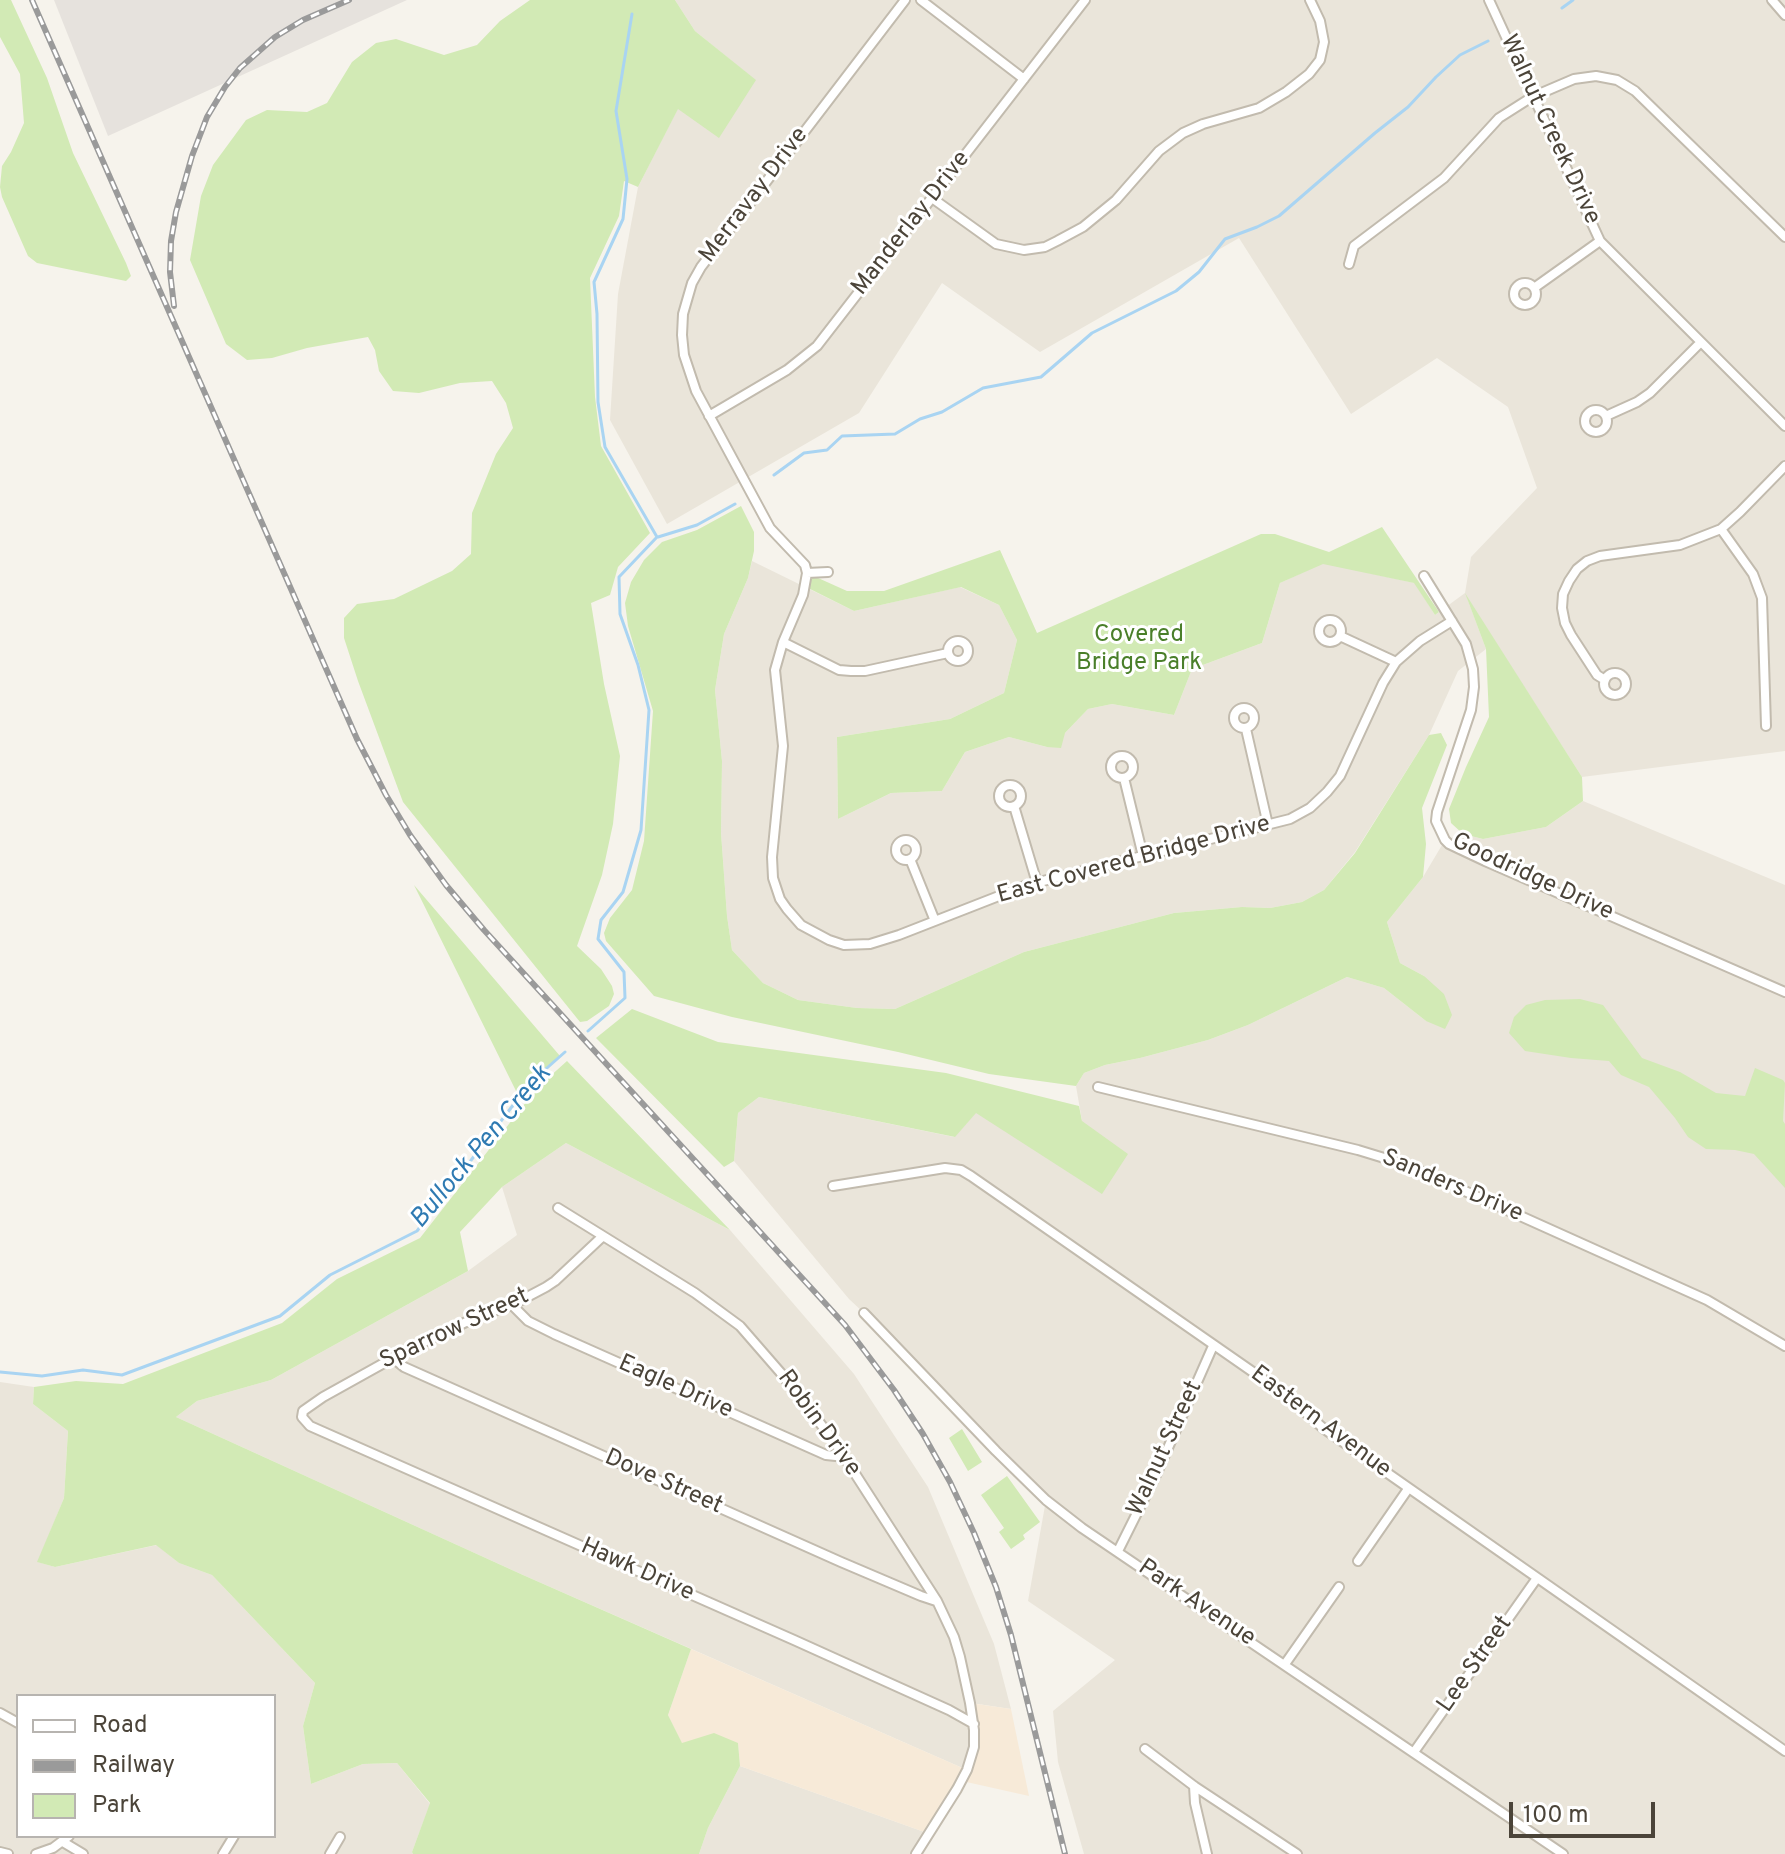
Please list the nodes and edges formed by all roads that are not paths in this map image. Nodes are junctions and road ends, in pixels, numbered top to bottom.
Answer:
1 (905, 0) edge
2 (921, 0) edge
3 (1085, 0) edge
4 (1322, 0) edge
5 (1489, 0) edge
6 (1772, 0) edge
7 (1311, 2) edge
8 (1785, 15) edge
9 (1024, 79) junction
10 (1532, 97) junction
11 (932, 198) junction
12 (1785, 237) edge
13 (1600, 241) junction
14 (1349, 264) dead end
15 (1534, 288) dead end
16 (1700, 343) junction
17 (709, 416) junction
18 (1606, 416) dead end
19 (1785, 426) edge
20 (1785, 466) edge
21 (1721, 529) junction
22 (828, 572) dead end
23 (807, 573) junction
24 (1424, 576) dead end
25 (1452, 621) junction
26 (1340, 636) dead end
27 (783, 642) junction
28 (948, 653) dead end
29 (1396, 662) junction
30 (1605, 680) dead end
31 (1766, 726) dead end
32 (1246, 729) dead end
33 (1124, 778) dead end
34 (1014, 806) dead end
35 (1268, 825) junction
36 (1143, 856) junction
37 (910, 859) dead end
38 (1037, 883) junction
39 (935, 921) junction
40 (1785, 992) edge
41 (1098, 1087) dead end
42 (833, 1186) dead end
43 (558, 1208) dead end
44 (603, 1236) junction
45 (512, 1305) junction
46 (864, 1313) dead end
47 (1213, 1346) junction
48 (1785, 1346) edge
49 (393, 1358) junction
50 (302, 1417) joint
51 (845, 1457) junction
52 (1408, 1489) junction
53 (1118, 1551) junction
54 (1358, 1561) dead end
55 (1537, 1578) junction
56 (1339, 1587) dead end
57 (937, 1601) junction
58 (1285, 1664) junction
59 (974, 1724) junction
60 (1145, 1749) dead end
61 (1785, 1751) edge
62 (1414, 1752) junction
63 (1194, 1786) junction
64 (340, 1837) dead end
65 (66, 1839) edge
66 (0, 1852) edge
67 (8, 1854) edge
68 (36, 1854) edge
69 (83, 1854) edge
70 (330, 1854) edge
71 (916, 1854) edge
72 (1207, 1854) edge
73 (1297, 1854) edge
74 (1563, 1854) edge

1 - 17 street, Merravay Drive
2 - 9 street
3 - 9 street, Manderlay Drive
4 - 7 street
5 - 10 street, Walnut Creek Drive
6 - 8 street
7 - 11 street
9 - 11 street, Manderlay Drive
10 - 12 street
10 - 13 street, Walnut Creek Drive
10 - 14 street
11 - 17 street, Manderlay Drive
13 - 15 street
13 - 16 street, Walnut Creek Drive
16 - 18 street
16 - 19 street, Walnut Creek Drive
17 - 23 street
20 - 21 street
21 - 30 street
21 - 31 street
22 - 23 street
23 - 27 street, East Covered Bridge Drive
24 - 25 street, Goodridge Drive
25 - 29 street, East Covered Bridge Drive
25 - 40 street, Goodridge Drive
26 - 29 street
27 - 28 street
27 - 39 street, East Covered Bridge Drive
29 - 35 street, East Covered Bridge Drive
32 - 35 street
33 - 36 street
34 - 38 street
35 - 36 street, East Covered Bridge Drive
36 - 38 street, East Covered Bridge Drive
37 - 39 street
38 - 39 street, East Covered Bridge Drive
41 - 48 street, Sanders Drive
42 - 47 street, Eastern Avenue
43 - 44 street, Robin Drive
44 - 45 street, Sparrow Street
44 - 51 street, Robin Drive
45 - 49 street, Sparrow Street
45 - 51 street, Eagle Drive
46 - 53 street, Park Avenue
47 - 52 street, Eastern Avenue
47 - 53 street, Walnut Street
49 - 50 street, Sparrow Street
49 - 57 street, Dove Street
50 - 59 street, Hawk Drive
51 - 57 street, Robin Drive
52 - 54 street
52 - 55 street, Eastern Avenue
53 - 58 street, Park Avenue
55 - 61 street, Eastern Avenue
55 - 62 street, Lee Street
56 - 58 street
57 - 59 street, Robin Drive
58 - 62 street, Park Avenue
59 - 71 street, Robin Drive
60 - 63 street
62 - 74 street, Park Avenue
63 - 72 street
63 - 73 street
64 - 70 street
65 - 68 street
65 - 69 street
66 - 67 street

